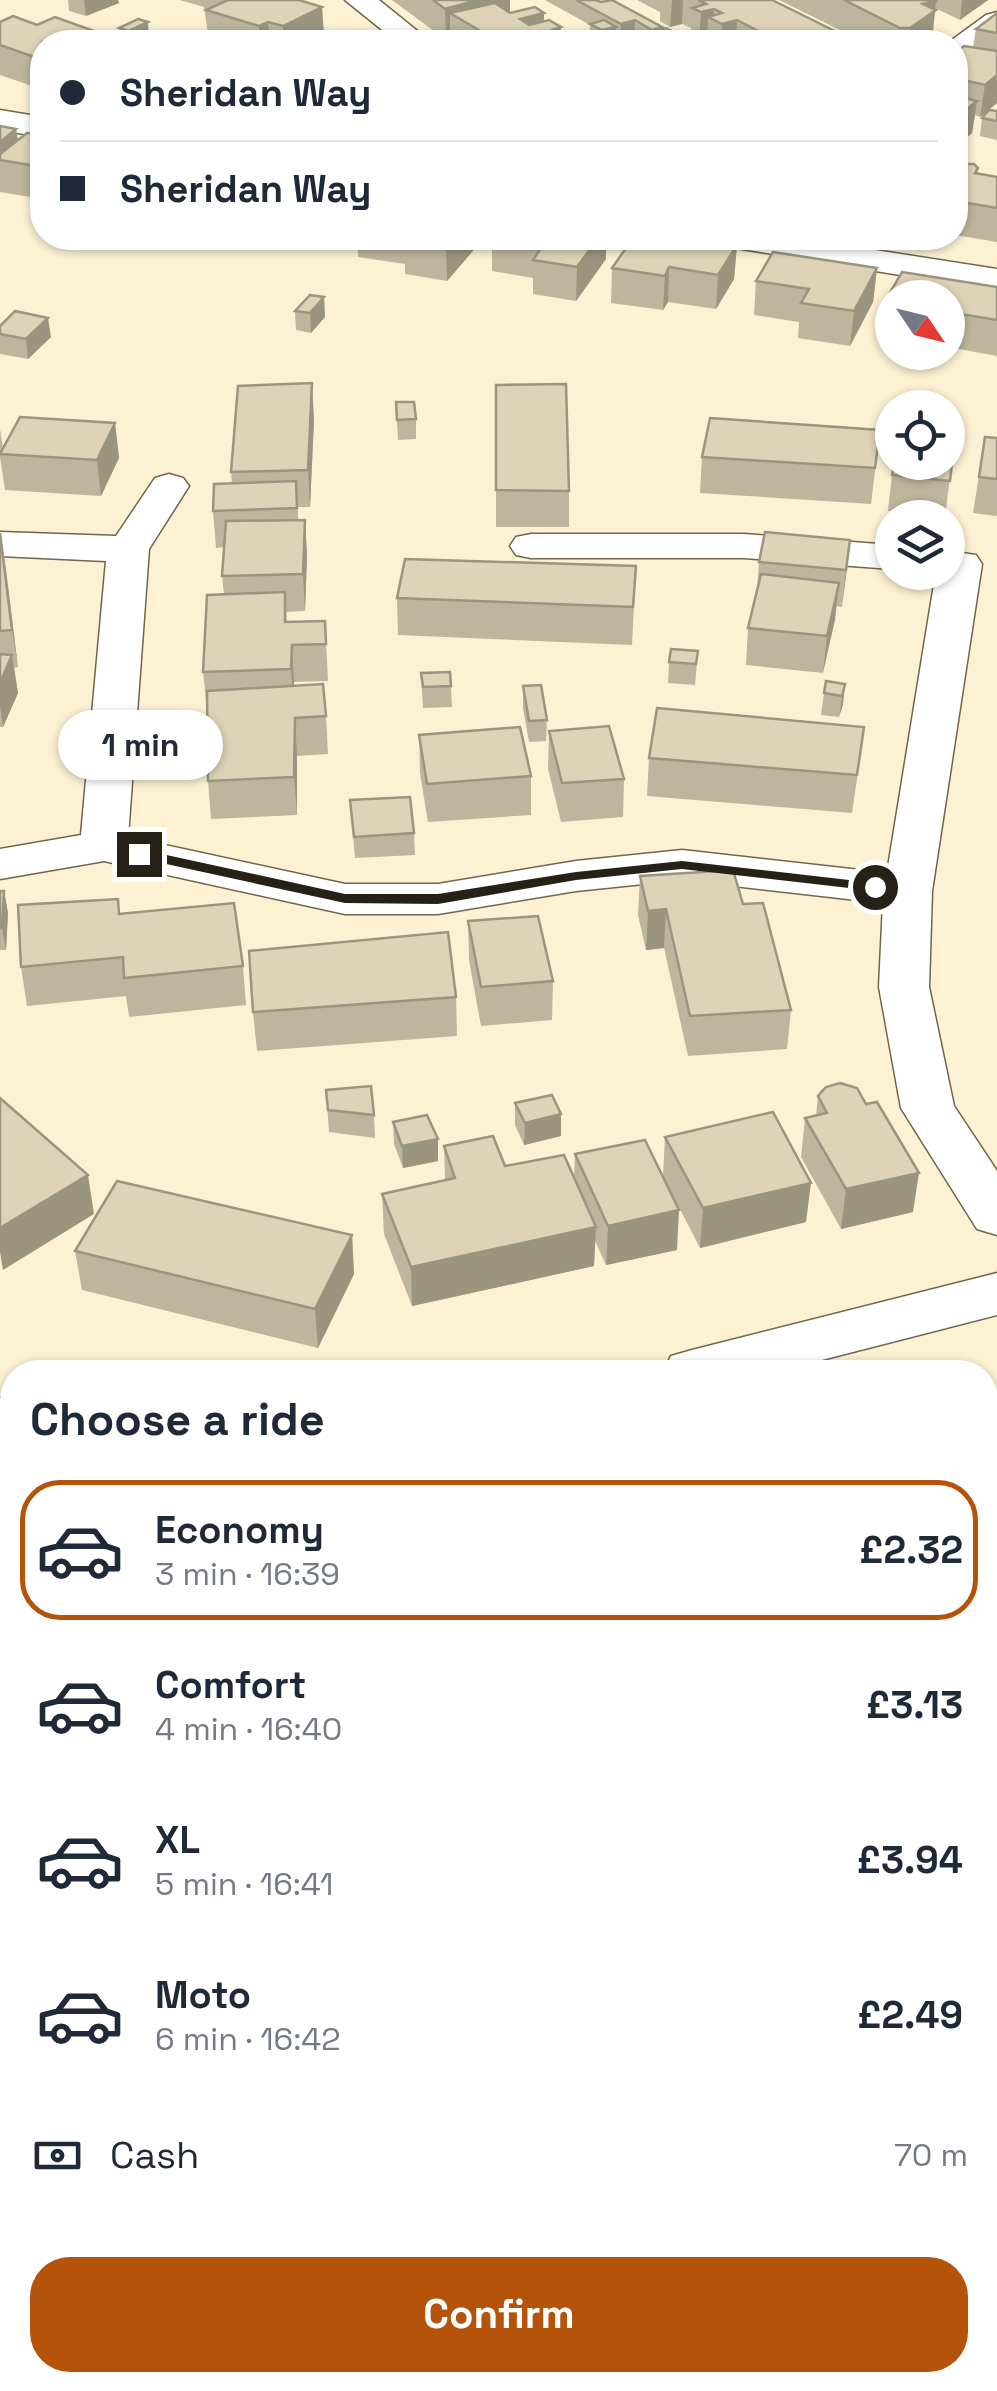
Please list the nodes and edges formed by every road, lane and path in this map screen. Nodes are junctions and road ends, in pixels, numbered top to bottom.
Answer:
1 (360, 0) edge
2 (997, 21) edge
3 (400, 30) edge
4 (968, 43) edge
5 (0, 120) edge
6 (30, 125) edge
7 (811, 250) edge
8 (997, 280) edge
9 (169, 486) dead end
10 (0, 544) edge
11 (531, 546) dead end
12 (128, 549) junction
13 (875, 556) edge
14 (969, 564) edge
15 (104, 846) junction
16 (0, 864) edge
17 (908, 891) junction
18 (997, 1215) edge
19 (997, 1294) edge
20 (739, 1360) edge

1 - 3 street
2 - 4 street
5 - 6 street
7 - 8 street
9 - 12 street
10 - 12 street
11 - 13 street
12 - 15 street
14 - 17 street
15 - 16 street
15 - 17 street
17 - 18 street
19 - 20 street

